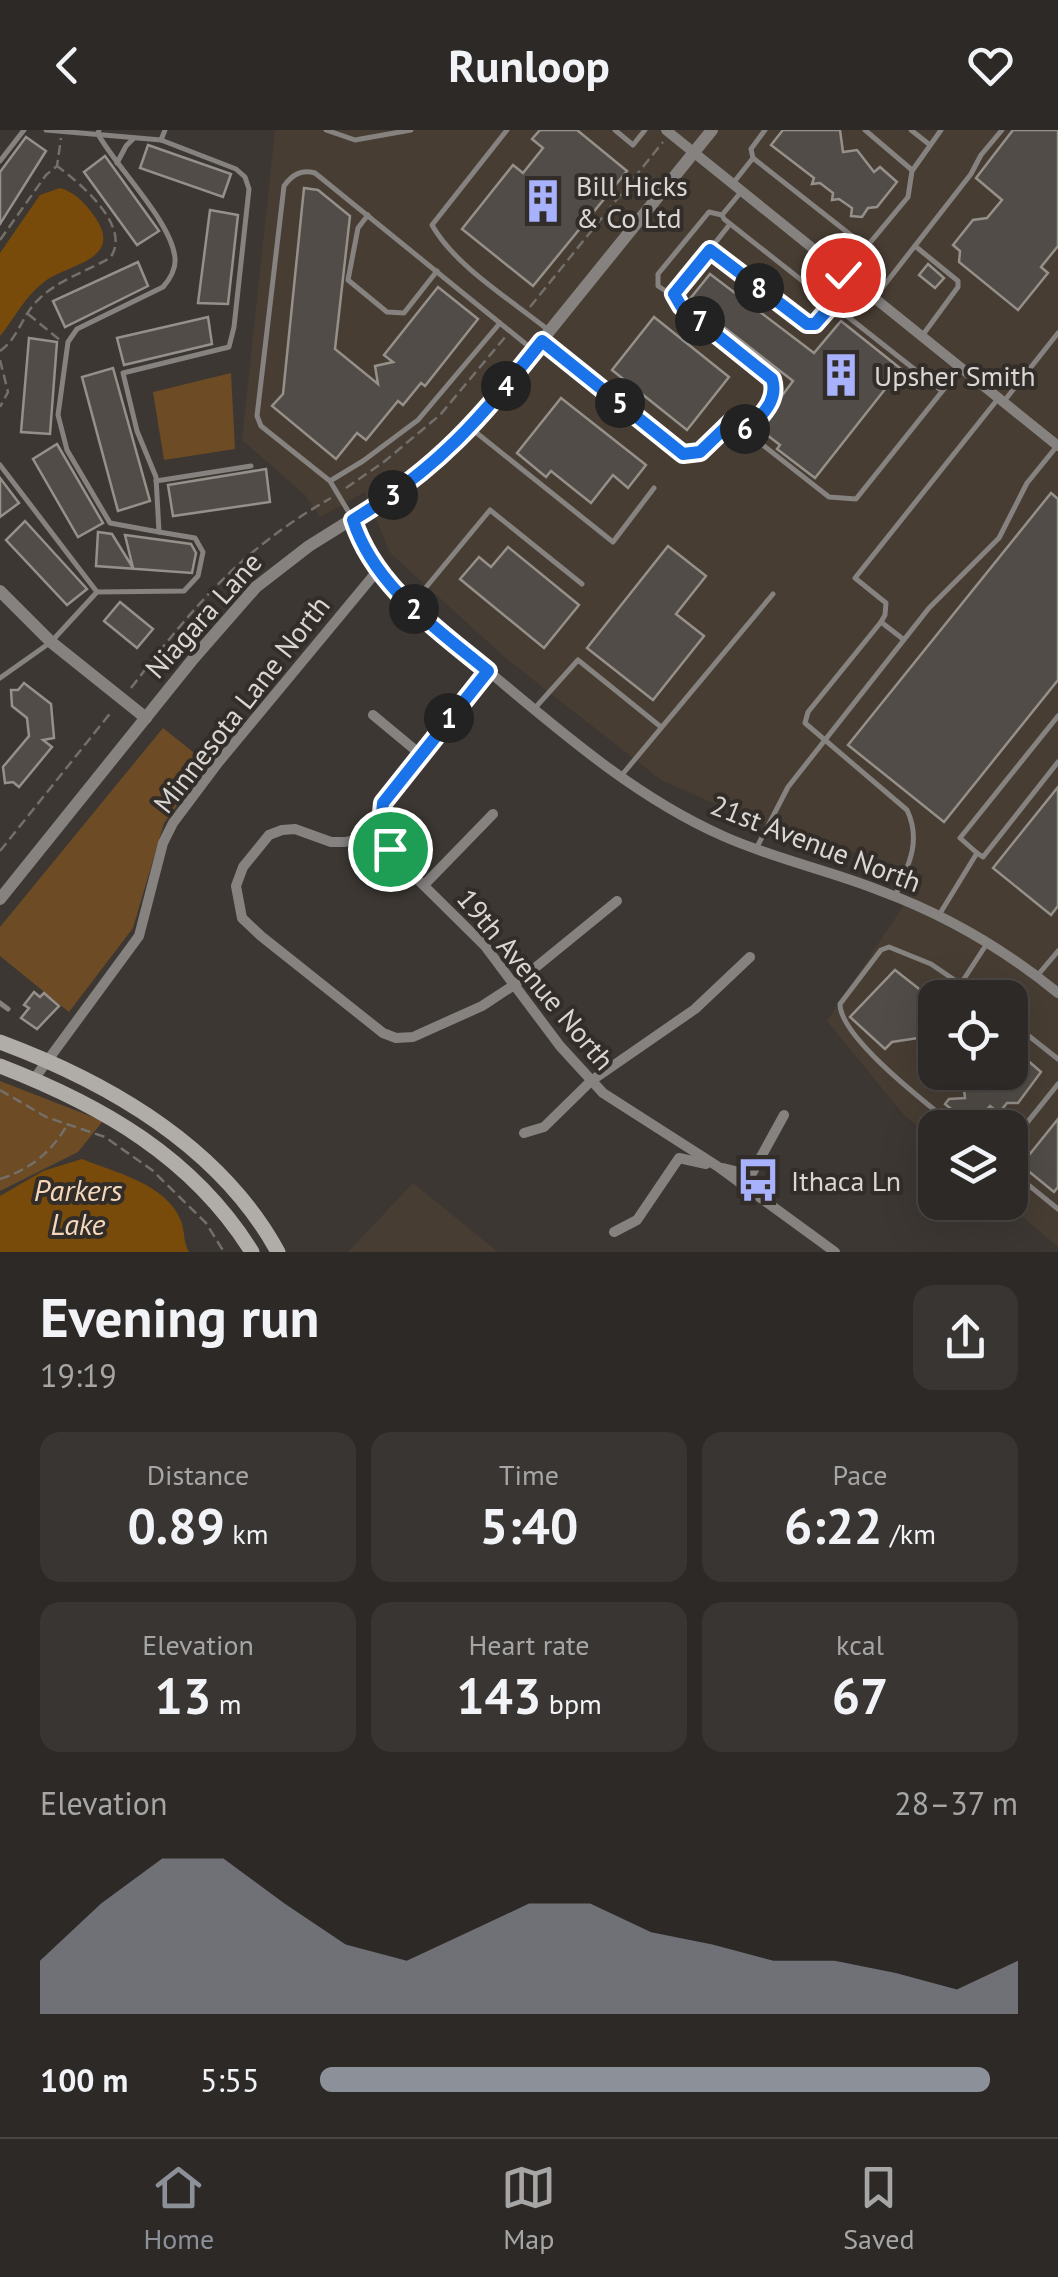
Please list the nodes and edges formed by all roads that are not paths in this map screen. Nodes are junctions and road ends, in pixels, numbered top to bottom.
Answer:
1 (24, 130) edge
2 (46, 130) edge
3 (165, 130) edge
4 (326, 130) edge
5 (411, 130) edge
6 (507, 130) edge
7 (614, 130) edge
8 (645, 130) edge
9 (666, 130) edge
10 (712, 130) edge
11 (766, 130) edge
12 (864, 130) edge
13 (911, 130) edge
14 (942, 130) edge
15 (1002, 130) edge
16 (61, 131) edge
17 (99, 132) edge
18 (134, 138) junction
19 (162, 140) junction
20 (930, 146) junction
21 (694, 153) junction
22 (754, 158) junction
23 (0, 162) edge
24 (117, 163) junction
25 (912, 170) junction
26 (737, 188) junction
27 (722, 215) junction
28 (368, 216) junction
29 (730, 224) junction
30 (915, 246) junction
31 (866, 247) junction
32 (710, 250) junction
33 (437, 271) junction
34 (847, 278) junction
35 (675, 297) junction
36 (873, 300) junction
37 (834, 306) junction
38 (500, 323) junction
39 (1058, 333) edge
40 (921, 338) junction
41 (542, 341) junction
42 (960, 369) junction
43 (942, 391) junction
44 (1001, 401) junction
45 (470, 428) junction
46 (748, 431) junction
47 (1058, 446) edge
48 (0, 465) edge
49 (251, 466) dead end
50 (156, 481) junction
51 (330, 481) junction
52 (654, 488) dead end
53 (353, 520) junction
54 (160, 532) junction
55 (378, 570) junction
56 (582, 584) dead end
57 (0, 591) edge
58 (97, 592) junction
59 (774, 594) dead end
60 (411, 606) junction
61 (881, 622) junction
62 (904, 640) junction
63 (50, 642) junction
64 (488, 671) junction
65 (0, 678) edge
66 (535, 708) junction
67 (373, 716) dead end
68 (1058, 716) edge
69 (146, 718) junction
70 (661, 727) junction
71 (824, 741) junction
72 (420, 754) junction
73 (1058, 762) edge
74 (620, 776) junction
75 (493, 814) dead end
76 (380, 834) junction
77 (756, 850) junction
78 (978, 852) junction
79 (425, 884) junction
80 (895, 896) junction
81 (0, 899) edge
82 (617, 901) dead end
83 (939, 915) junction
84 (987, 942) junction
85 (1058, 950) edge
86 (750, 957) dead end
87 (1037, 976) junction
88 (958, 980) edge
89 (963, 980) edge
90 (514, 985) junction
91 (1058, 993) edge
92 (0, 1003) edge
93 (8, 1008) dead end
94 (1028, 1036) edge
95 (0, 1042) edge
96 (46, 1059) junction
97 (1058, 1060) edge
98 (0, 1066) edge
99 (34, 1079) junction
100 (590, 1082) junction
101 (1058, 1084) edge
102 (936, 1110) edge
103 (784, 1116) dead end
104 (1028, 1122) edge
105 (524, 1134) dead end
106 (716, 1166) junction
107 (1028, 1185) edge
108 (1058, 1209) edge
109 (614, 1232) dead end
110 (252, 1252) edge
111 (278, 1252) edge
112 (835, 1252) edge

1 - 23 lane
2 - 16 lane
3 - 19 lane
4 - 5 lane
6 - 41 lane
7 - 8 lane
9 - 21 street
10 - 21 street, Niagara Lane
11 - 22 lane
12 - 25 lane
13 - 20 lane
14 - 20 lane
15 - 30 lane
16 - 17 lane
17 - 18 lane
17 - 24 lane
18 - 19 lane
18 - 24 lane
19 - 50 lane
20 - 25 lane
21 - 26 street
21 - 41 street, Niagara Lane
22 - 26 lane
22 - 31 lane
24 - 54 lane
25 - 31 lane
26 - 27 lane
26 - 34 street
27 - 29 lane
27 - 35 lane
28 - 33 lane
28 - 33 lane
28 - 51 lane
29 - 32 lane
29 - 37 lane
30 - 36 lane
30 - 40 lane
31 - 34 lane
32 - 35 lane
32 - 37 lane
33 - 38 lane
34 - 36 street
34 - 37 lane
35 - 46 lane
36 - 40 street
37 - 43 lane
38 - 41 lane
38 - 51 lane
39 - 44 lane
40 - 42 street
41 - 45 street, Niagara Lane
41 - 46 lane
42 - 43 lane
42 - 44 street
43 - 46 lane
44 - 47 street
44 - 61 lane
45 - 52 lane
45 - 53 street, Niagara Lane
47 - 62 lane
48 - 58 lane
49 - 50 lane
50 - 54 lane
51 - 53 lane
53 - 55 street, 21st Avenue North
53 - 69 street, Niagara Lane
54 - 58 lane
55 - 60 street, 21st Avenue North
55 - 96 street, Minnesota Lane North
56 - 60 lane
57 - 63 street
58 - 63 lane
59 - 70 lane
60 - 64 street, 21st Avenue North
61 - 62 lane
61 - 71 lane
62 - 71 lane
63 - 65 lane
63 - 69 street
64 - 66 street, 21st Avenue North
64 - 72 street
66 - 70 lane
66 - 74 street, 21st Avenue North
67 - 72 street
68 - 78 lane
69 - 81 street, Niagara Lane
70 - 74 lane
71 - 77 lane
71 - 80 lane
72 - 76 street
73 - 78 lane
74 - 77 street, 21st Avenue North
75 - 79 street
76 - 79 street, 19th Avenue North
76 - 90 street
77 - 80 street, 21st Avenue North
78 - 83 lane
79 - 90 street, 19th Avenue North
80 - 83 street, 21st Avenue North
82 - 90 street
83 - 84 street, 21st Avenue North
84 - 87 street, 21st Avenue North
84 - 89 lane
85 - 87 lane
86 - 100 street
87 - 91 street, 21st Avenue North
88 - 102 lane
90 - 100 street, 19th Avenue North
92 - 93 lane
94 - 97 lane
95 - 96 main road
96 - 99 street, Minnesota Lane North
96 - 111 main road
98 - 99 main road
99 - 110 main road
100 - 105 street
100 - 106 street, 19th Avenue North
101 - 104 lane
103 - 106 street
106 - 109 street
106 - 112 street, 19th Avenue North
107 - 108 lane

